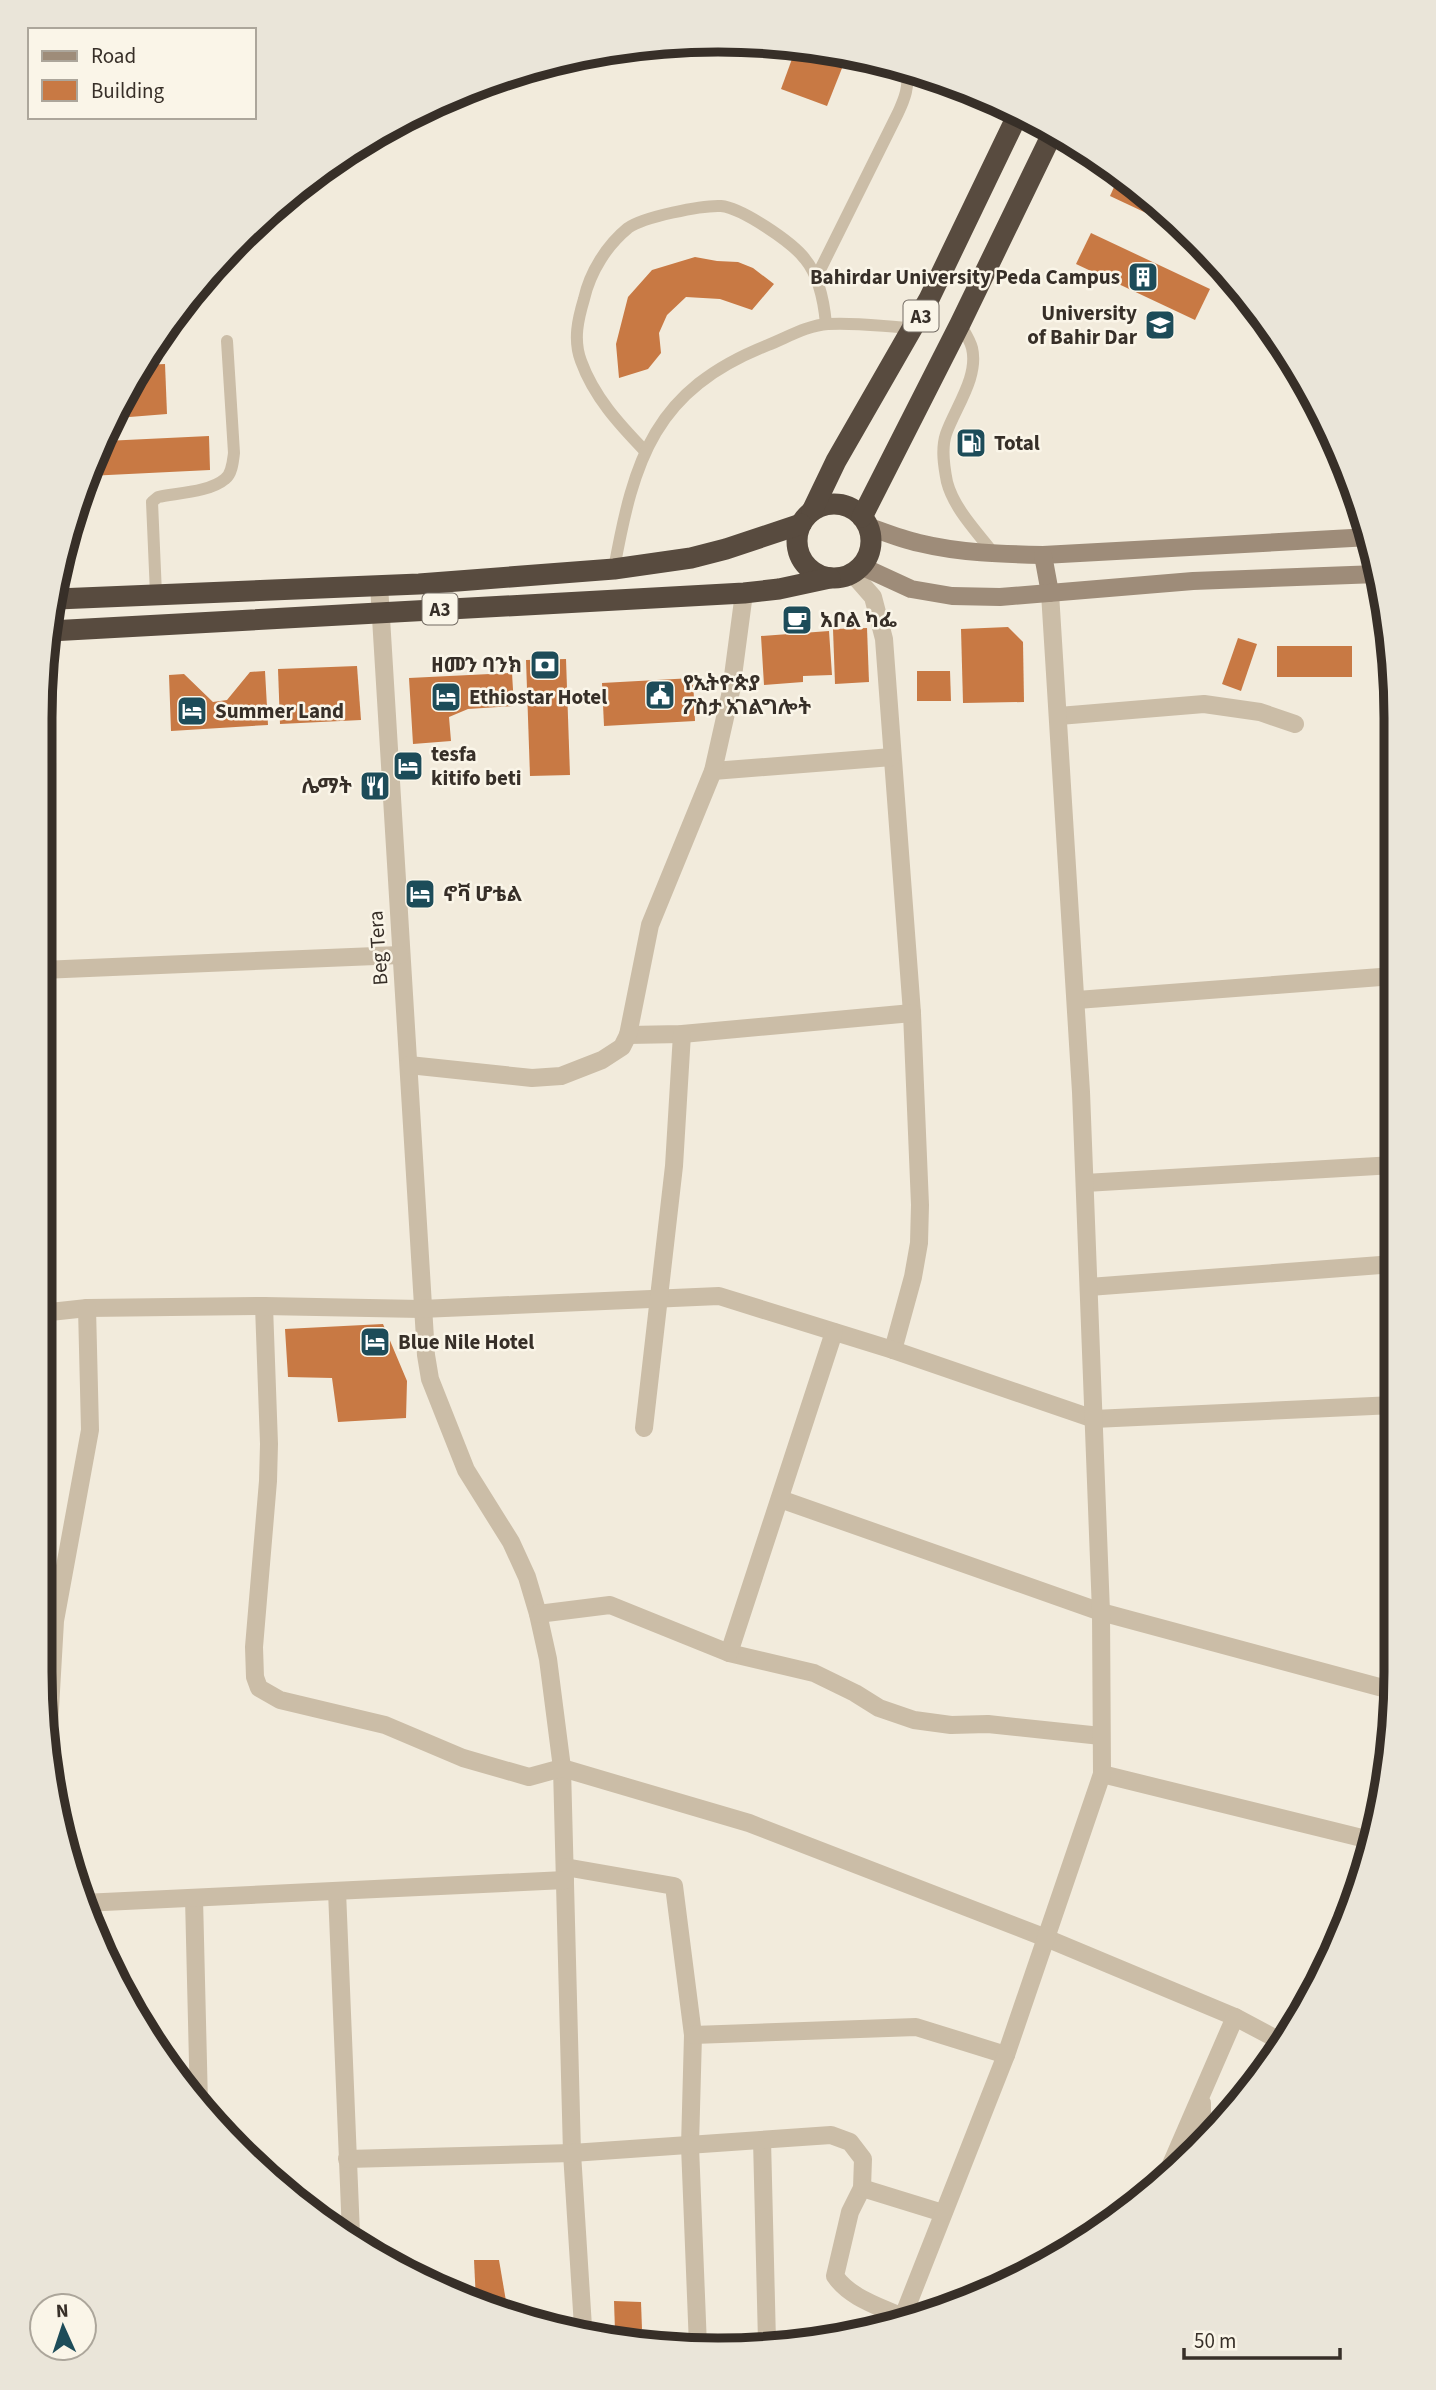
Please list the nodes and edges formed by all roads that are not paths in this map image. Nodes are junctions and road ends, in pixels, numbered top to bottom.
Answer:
1 (908, 81) edge
2 (1014, 122) edge
3 (1049, 141) edge
4 (816, 278) junction
5 (826, 324) junction
6 (960, 324) junction
7 (914, 328) junction
8 (227, 341) dead end
9 (645, 451) junction
10 (806, 518) junction
11 (864, 521) junction
12 (1358, 538) edge
13 (995, 554) junction
14 (1043, 555) junction
15 (614, 569) junction
16 (857, 569) junction
17 (1368, 574) edge
18 (830, 578) junction
19 (379, 585) junction
20 (744, 593) junction
21 (1050, 593) junction
22 (156, 594) junction
23 (63, 599) edge
24 (380, 612) junction
25 (58, 631) edge
26 (1059, 716) junction
27 (1295, 724) dead end
28 (892, 757) junction
29 (713, 771) junction
30 (400, 955) junction
31 (52, 970) edge
32 (1384, 977) edge
33 (1077, 1000) junction
34 (912, 1013) junction
35 (682, 1034) junction
36 (628, 1035) junction
37 (409, 1065) junction
38 (1384, 1166) edge
39 (1085, 1183) junction
40 (1384, 1265) edge
41 (1089, 1287) junction
42 (658, 1299) junction
43 (264, 1306) junction
44 (88, 1308) junction
45 (422, 1309) junction
46 (52, 1312) edge
47 (834, 1332) junction
48 (893, 1350) junction
49 (1384, 1405) edge
50 (1094, 1419) junction
51 (644, 1429) dead end
52 (780, 1499) junction
53 (1101, 1612) junction
54 (538, 1614) junction
55 (729, 1653) junction
56 (52, 1673) edge
57 (1383, 1688) edge
58 (1101, 1737) junction
59 (562, 1768) junction
60 (1102, 1774) junction
61 (1362, 1838) edge
62 (565, 1873) junction
63 (337, 1891) junction
64 (194, 1898) junction
65 (94, 1903) edge
66 (1046, 1938) junction
67 (1235, 2017) junction
68 (693, 2035) junction
69 (1274, 2038) edge
70 (1006, 2055) junction
71 (199, 2087) edge
72 (1202, 2096) junction
73 (1202, 2129) edge
74 (761, 2140) junction
75 (690, 2146) junction
76 (572, 2153) junction
77 (1175, 2156) edge
78 (347, 2159) junction
79 (862, 2188) junction
80 (943, 2213) junction
81 (351, 2227) edge
82 (905, 2310) edge
83 (894, 2314) edge
84 (583, 2324) edge
85 (767, 2336) edge
86 (697, 2337) edge

1 - 4 lane
2 - 7 highway, A3
3 - 6 highway, A3
4 - 5 lane
4 - 9 lane
5 - 7 lane
5 - 9 lane
6 - 11 highway, A3
6 - 13 lane
7 - 10 highway, A3
8 - 22 lane
9 - 15 lane
10 - 11 highway, A3
10 - 15 highway, A3
10 - 18 highway, A3
11 - 13 street
11 - 16 highway, A3
12 - 14 street
13 - 14 street
14 - 21 street
15 - 19 highway, A3
16 - 18 highway, A3
16 - 21 street
16 - 28 street
17 - 21 street
18 - 20 highway, A3
19 - 22 highway, A3
19 - 24 street, Beg Tera
20 - 24 highway, A3
20 - 29 street
21 - 26 street
22 - 23 highway, A3
24 - 25 highway, A3
24 - 30 street, Beg Tera
26 - 27 street
26 - 33 street
28 - 29 street
28 - 34 street
29 - 36 street
30 - 31 street
30 - 37 street, Beg Tera
32 - 33 street
33 - 39 street
34 - 35 street
34 - 48 street
35 - 36 street
35 - 42 street
36 - 37 street
37 - 45 street, Beg Tera
38 - 39 street
39 - 41 street
40 - 41 street
41 - 50 street
42 - 45 street
42 - 47 street
42 - 51 street
43 - 44 street
43 - 45 street
43 - 59 street
44 - 46 street
44 - 56 street
45 - 54 street, Beg Tera
47 - 48 street
47 - 52 street
48 - 50 street
49 - 50 street
50 - 53 street
52 - 53 street
52 - 55 street
53 - 57 street
53 - 58 street
54 - 55 street
54 - 59 street, Beg Tera
55 - 58 street
58 - 60 street
59 - 62 street, Beg Tera
59 - 66 street
60 - 61 street
60 - 66 street
62 - 63 street
62 - 68 street
62 - 76 street, Beg Tera
63 - 64 street
63 - 78 street
64 - 65 street
64 - 71 street
66 - 67 street
66 - 70 street
67 - 69 street
67 - 72 street
68 - 70 street
68 - 75 street
70 - 80 street
72 - 73 street
72 - 77 street
74 - 75 street
74 - 79 street
74 - 85 street
75 - 76 street
75 - 86 street
76 - 78 street
76 - 84 street, Beg Tera
78 - 81 street
79 - 80 street
79 - 83 street
80 - 82 street

